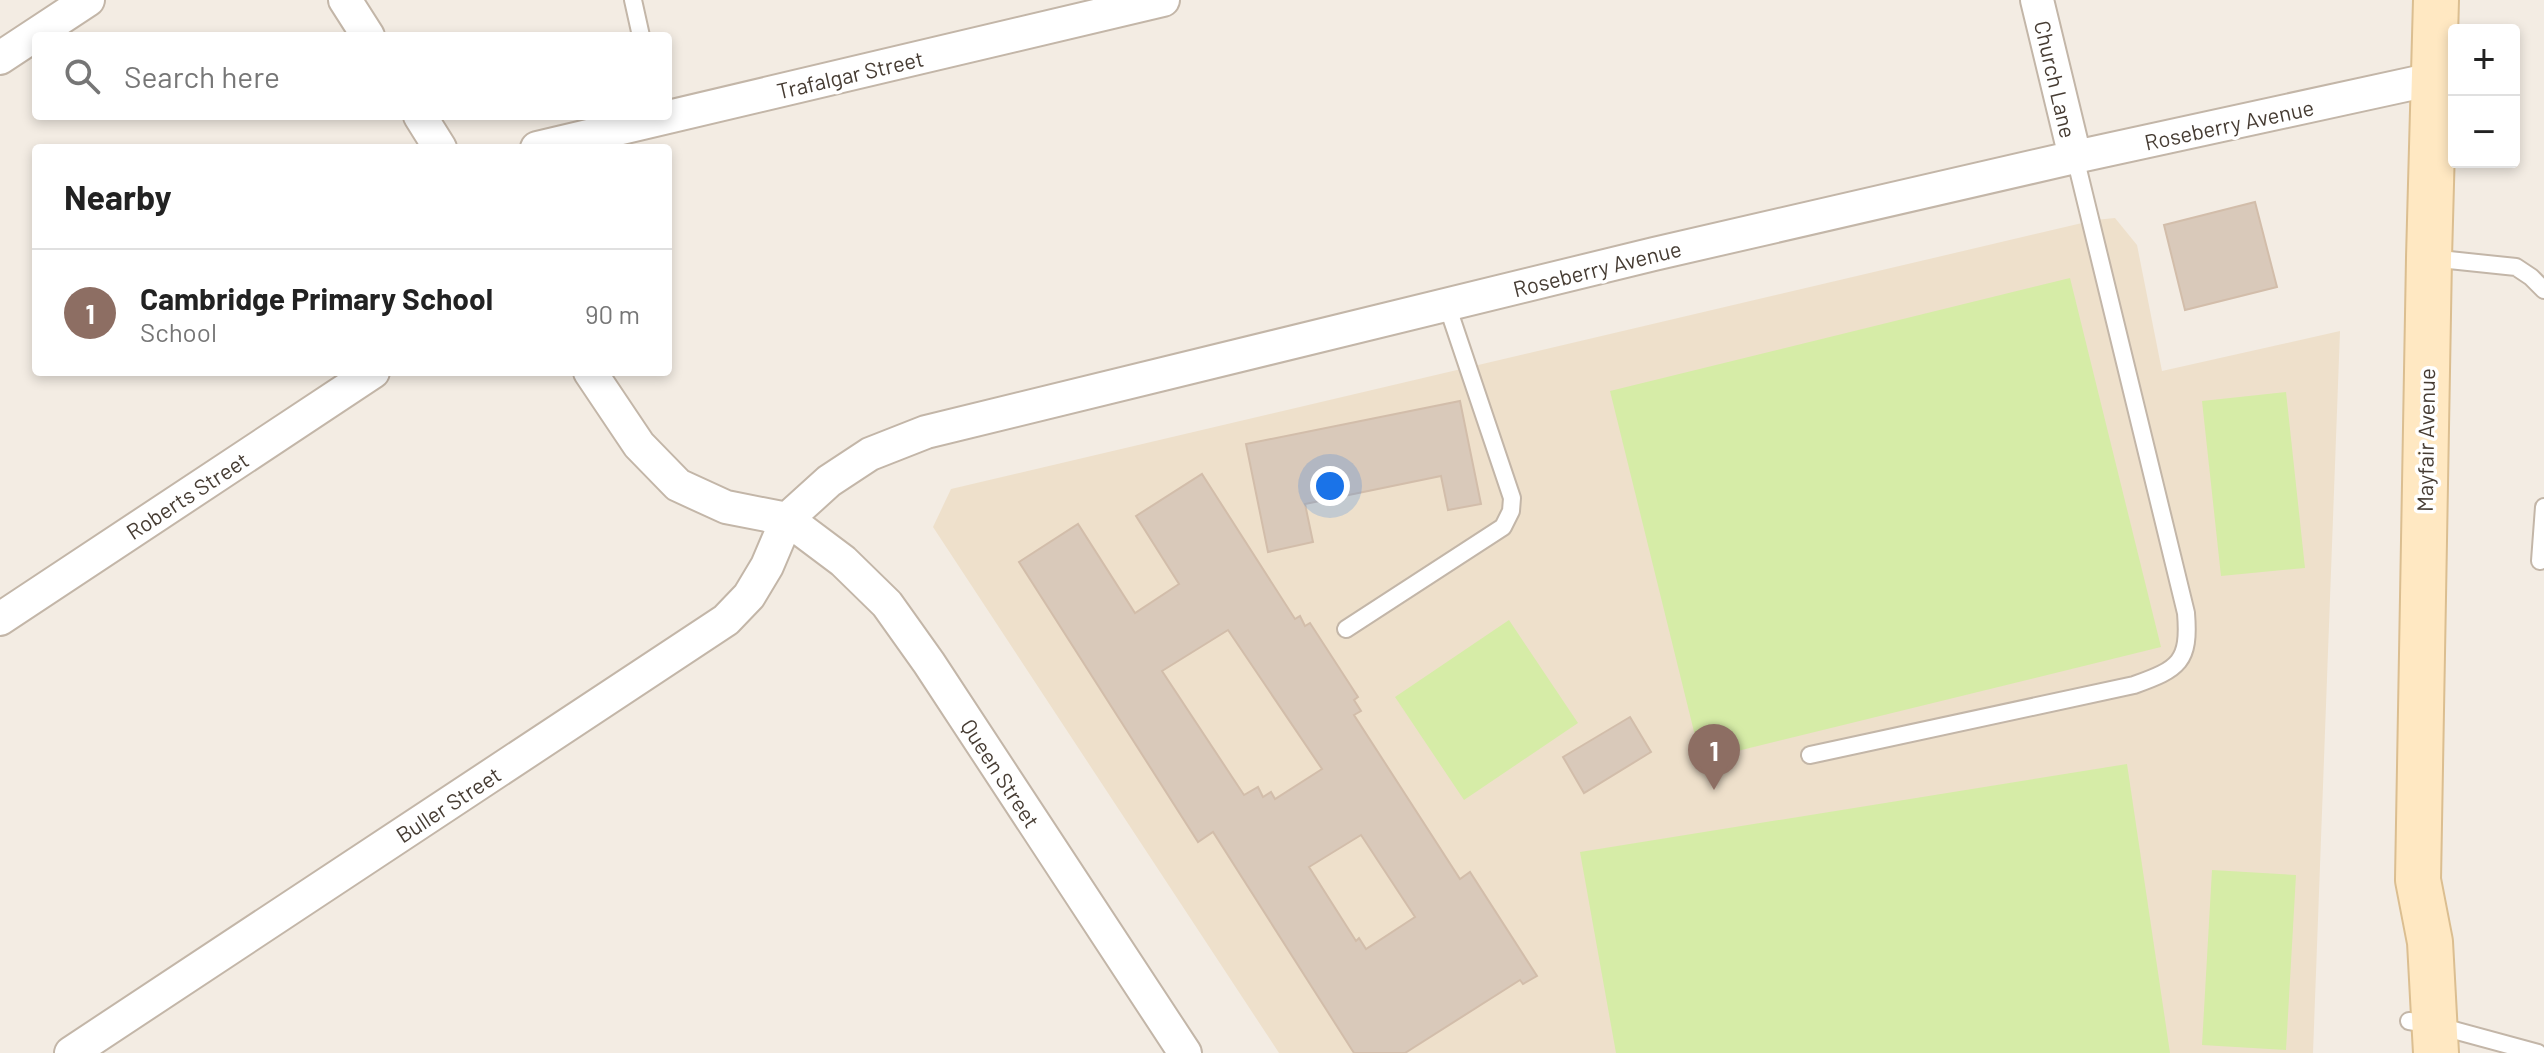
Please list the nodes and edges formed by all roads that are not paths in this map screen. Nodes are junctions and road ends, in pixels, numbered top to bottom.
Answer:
1 (88, 0) edge
2 (345, 0) edge
3 (633, 0) edge
4 (1163, 0) edge
5 (2037, 0) edge
6 (2436, 0) edge
7 (39, 32) edge
8 (365, 32) edge
9 (640, 32) edge
10 (32, 37) edge
11 (0, 58) edge
12 (2433, 79) junction
13 (672, 115) edge
14 (422, 120) edge
15 (651, 120) edge
16 (438, 144) edge
17 (553, 144) edge
18 (2075, 157) junction
19 (2429, 258) junction
20 (2544, 290) edge
21 (1447, 305) junction
22 (367, 376) edge
23 (593, 376) edge
24 (2544, 507) edge
25 (787, 519) junction
26 (2540, 561) dead end
27 (0, 619) edge
28 (1346, 629) dead end
29 (1810, 755) dead end
30 (2423, 1038) edge
31 (71, 1053) edge
32 (1185, 1053) edge
33 (2538, 1053) edge

1 - 7 street
2 - 8 street
3 - 9 lane
4 - 13 street, Trafalgar Street
5 - 18 street, Church Lane
6 - 12 main road, Mayfair Avenue
10 - 11 street
12 - 18 street, Roseberry Avenue
12 - 19 main road, Mayfair Avenue
14 - 16 street
15 - 17 street, Trafalgar Street
18 - 21 street, Roseberry Avenue
18 - 29 lane
19 - 20 lane
19 - 30 main road, Mayfair Avenue
21 - 25 street, Roseberry Avenue
21 - 28 lane
22 - 27 street, Roberts Street
23 - 25 street
24 - 26 lane
25 - 31 street, Buller Street
25 - 32 street, Queen Street
30 - 33 lane

